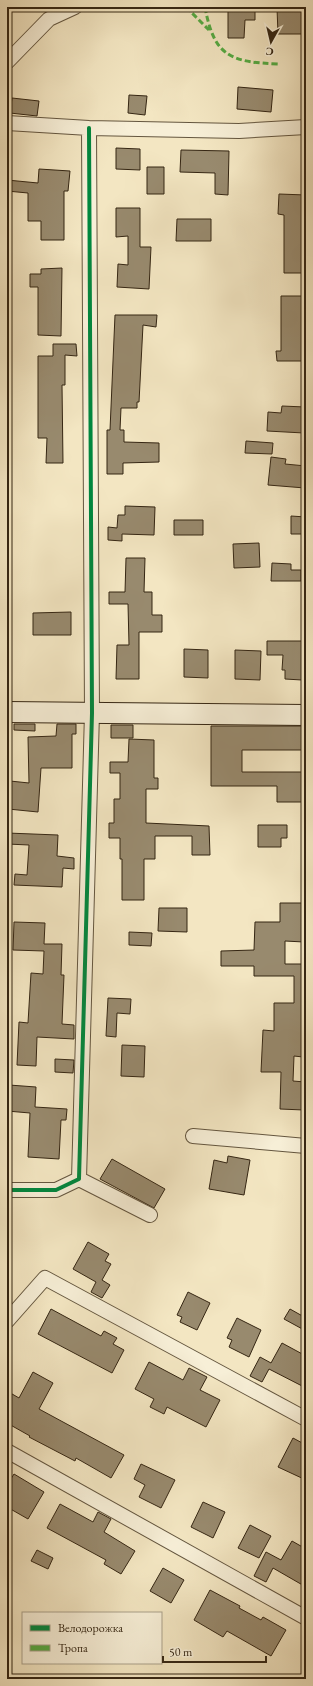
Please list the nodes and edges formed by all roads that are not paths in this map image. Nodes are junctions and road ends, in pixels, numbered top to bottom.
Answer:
1 (75, 7) edge
2 (7, 62) edge
3 (7, 123) edge
4 (306, 127) edge
5 (90, 128) junction
6 (7, 712) edge
7 (92, 713) junction
8 (306, 715) edge
9 (193, 1136) dead end
10 (306, 1146) edge
11 (79, 1179) junction
12 (7, 1190) edge
13 (150, 1215) dead end
14 (7, 1321) edge
15 (306, 1419) edge
16 (7, 1451) edge
17 (306, 1618) edge

1 - 2 street
3 - 5 street
4 - 5 street
5 - 7 street
6 - 7 street
7 - 8 street
7 - 11 street
9 - 10 street
11 - 12 street
11 - 13 street
14 - 15 street
16 - 17 street

